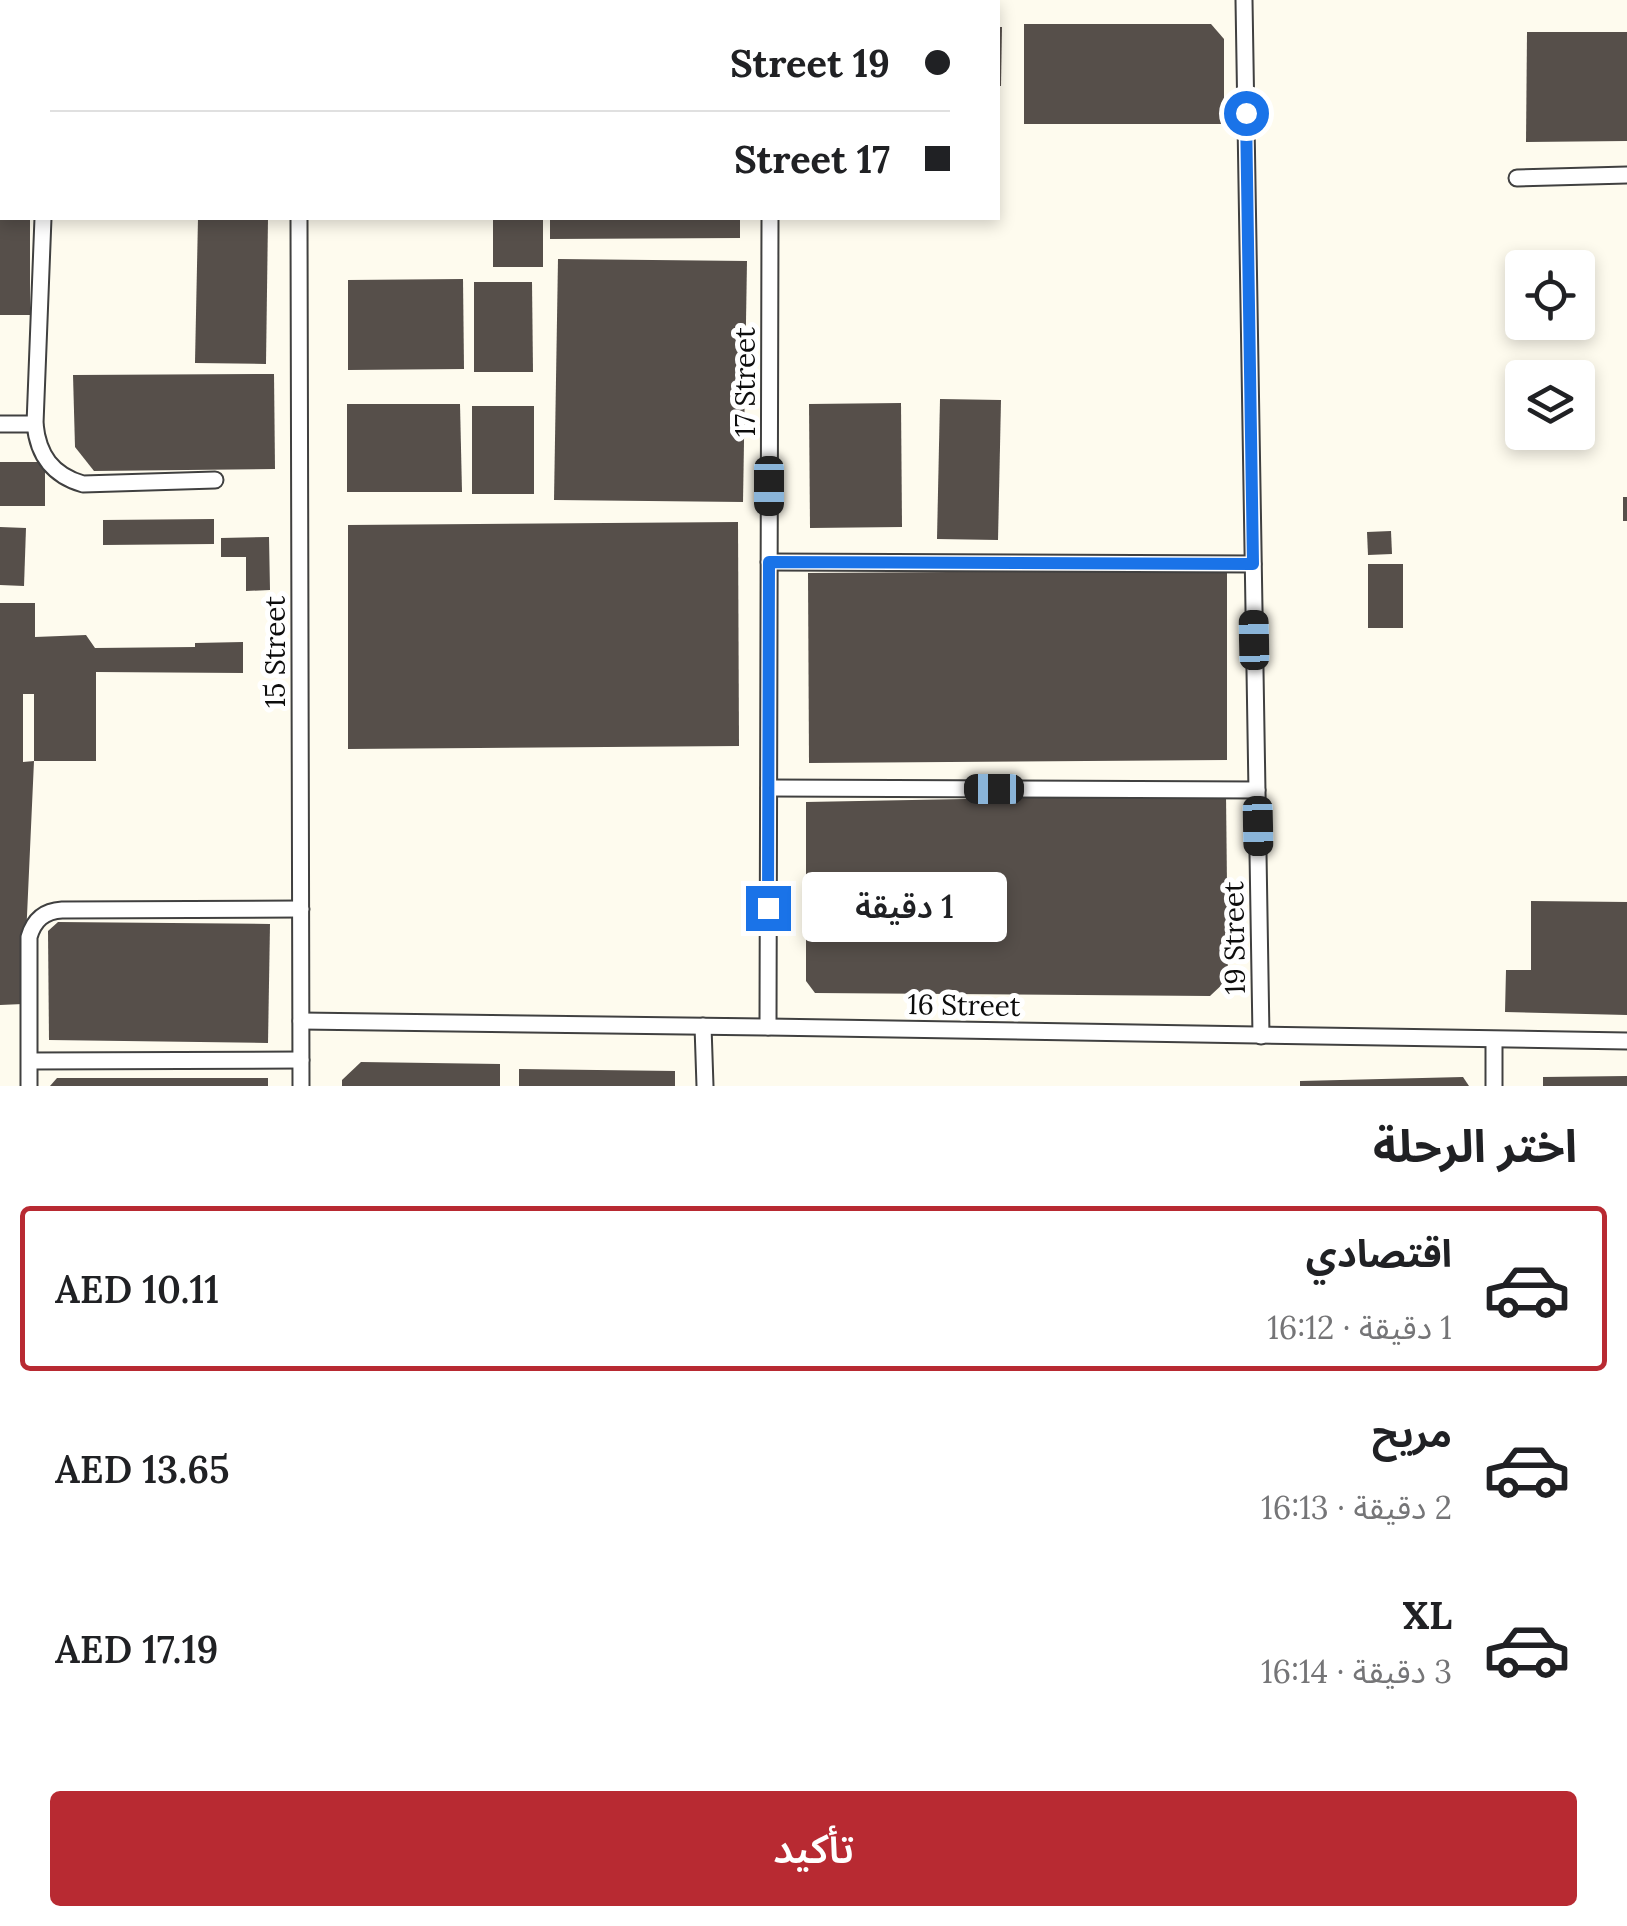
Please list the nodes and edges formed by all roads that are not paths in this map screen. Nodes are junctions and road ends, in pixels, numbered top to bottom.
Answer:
1 (1244, 0) edge
2 (1627, 176) edge
3 (1517, 178) dead end
4 (43, 220) edge
5 (299, 220) edge
6 (770, 220) edge
7 (0, 424) edge
8 (34, 424) junction
9 (215, 480) dead end
10 (769, 562) junction
11 (1253, 564) junction
12 (768, 788) junction
13 (1257, 790) junction
14 (300, 909) junction
15 (301, 1022) junction
16 (703, 1026) junction
17 (768, 1026) junction
18 (1261, 1036) junction
19 (1494, 1040) junction
20 (1627, 1042) edge
21 (301, 1060) junction
22 (30, 1061) junction
23 (29, 1086) edge
24 (301, 1086) edge
25 (705, 1086) edge
26 (1494, 1086) edge

1 - 11 lane, 19 Street
2 - 3 lane
4 - 8 lane
5 - 14 lane, 15 Street
6 - 10 lane, 17 Street
7 - 8 lane
8 - 9 lane
10 - 11 lane
10 - 12 lane, 17 Street
11 - 13 lane, 19 Street
12 - 13 lane
12 - 17 lane, 17 Street
13 - 18 lane, 19 Street
14 - 15 lane, 15 Street
14 - 22 lane
15 - 16 lane, 16 Street
15 - 21 lane, 15 Street
16 - 17 lane, 16 Street
16 - 25 lane
17 - 18 lane, 16 Street
18 - 19 lane, 16 Street
19 - 20 lane, 16 Street
19 - 26 lane
21 - 22 lane
21 - 24 lane, 15 Street
22 - 23 lane

